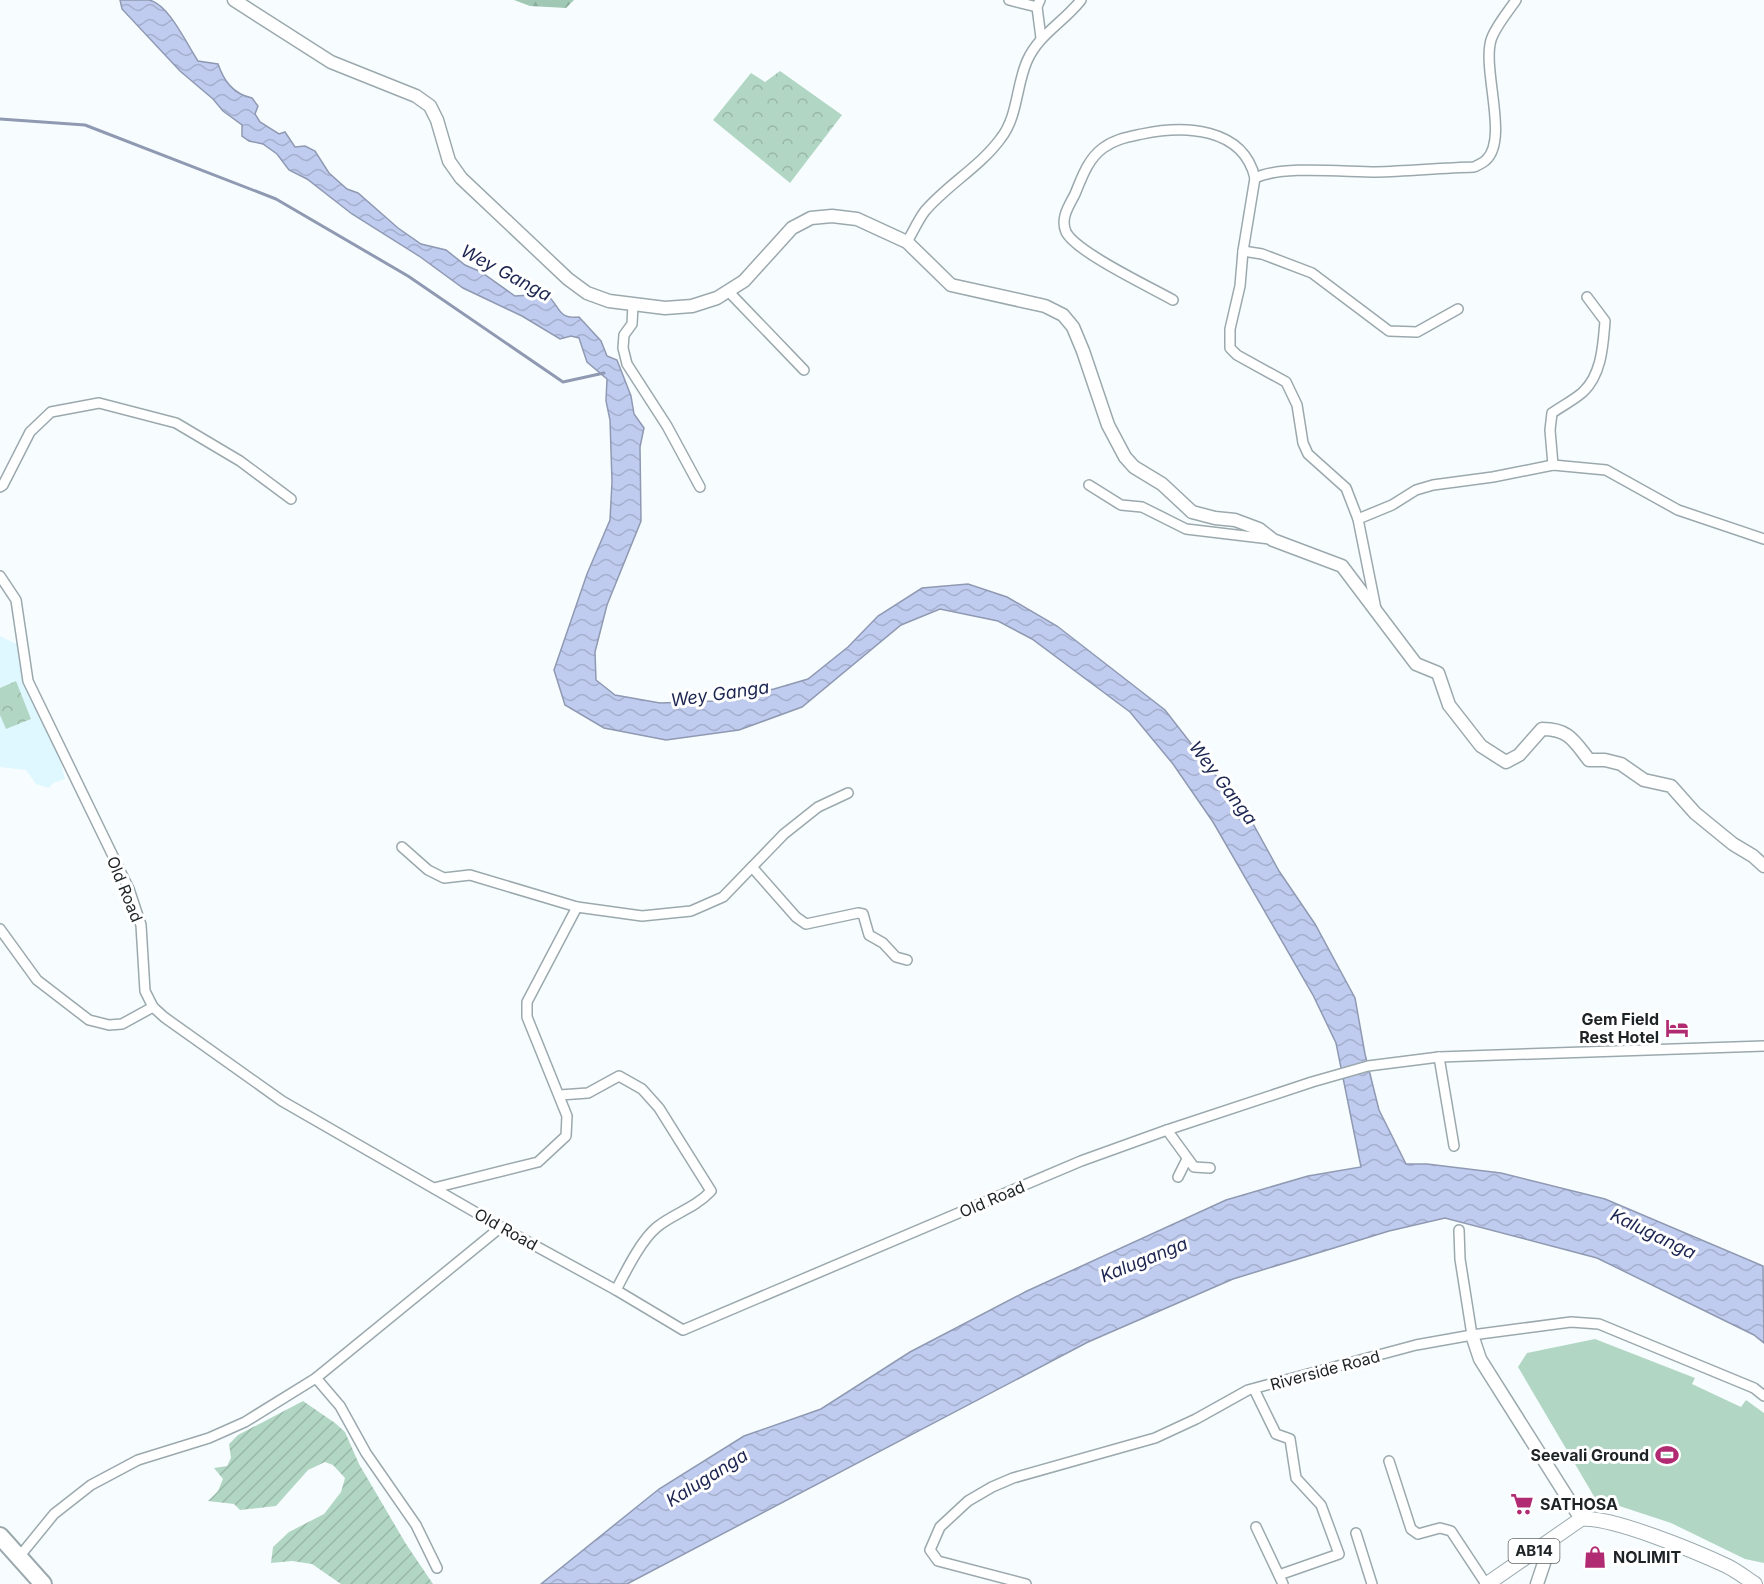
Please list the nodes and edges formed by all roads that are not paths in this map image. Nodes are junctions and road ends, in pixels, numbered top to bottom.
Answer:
1 (234, 0) edge
2 (1009, 0) edge
3 (1081, 0) edge
4 (1516, 0) edge
5 (1038, 3) edge
6 (1041, 38) junction
7 (1256, 178) junction
8 (907, 242) junction
9 (1243, 251) junction
10 (728, 291) junction
11 (1587, 297) dead end
12 (1173, 300) dead end
13 (633, 304) junction
14 (1458, 309) dead end
15 (804, 370) dead end
16 (1552, 465) junction
17 (1089, 486) dead end
18 (0, 487) edge
19 (700, 487) dead end
20 (291, 499) dead end
21 (1358, 519) junction
22 (1764, 539) edge
23 (1273, 540) junction
24 (0, 576) edge
25 (1376, 609) junction
26 (848, 792) dead end
27 (402, 847) dead end
28 (752, 867) junction
29 (1764, 867) edge
30 (578, 908) junction
31 (0, 929) edge
32 (907, 960) dead end
33 (153, 1007) junction
34 (1764, 1046) edge
35 (1439, 1058) junction
36 (560, 1095) junction
37 (1167, 1130) junction
38 (1454, 1146) dead end
39 (1187, 1159) junction
40 (1210, 1168) dead end
41 (1178, 1177) dead end
42 (434, 1188) junction
43 (501, 1227) junction
44 (1459, 1230) dead end
45 (616, 1290) junction
46 (1472, 1335) junction
47 (316, 1378) junction
48 (1254, 1389) junction
49 (1764, 1396) edge
50 (1389, 1461) dead end
51 (1581, 1519) junction
52 (1256, 1527) dead end
53 (1356, 1533) dead end
54 (0, 1536) edge
55 (1552, 1539) junction
56 (19, 1557) junction
57 (437, 1568) dead end
58 (1002, 1578) junction
59 (1281, 1580) edge
60 (43, 1584) edge
61 (990, 1584) edge
62 (1026, 1584) edge
63 (1372, 1584) edge
64 (1487, 1584) edge
65 (1537, 1584) edge
66 (1755, 1584) edge

1 - 13 street
2 - 5 street
3 - 6 street
4 - 7 street
5 - 6 street
6 - 8 street
7 - 9 street
7 - 12 street
8 - 10 street
8 - 23 street
9 - 14 street
9 - 21 street
10 - 13 street
10 - 15 street
11 - 16 street
13 - 19 street
16 - 21 street
16 - 22 street
17 - 23 street
18 - 20 street
21 - 25 street
23 - 25 street
24 - 33 street, Old Road
25 - 29 street
26 - 28 street
27 - 30 street
28 - 30 street
28 - 32 street
30 - 36 street
31 - 33 street
33 - 42 street, Old Road
34 - 35 street, Old Road
35 - 37 street, Old Road
35 - 38 street
36 - 42 street
36 - 45 street
37 - 39 street
37 - 45 street, Old Road
39 - 40 street
39 - 41 street
42 - 43 street, Old Road
43 - 45 street, Old Road
43 - 47 street
44 - 46 street
46 - 48 street, Riverside Road
46 - 49 street, Riverside Road
46 - 51 street
47 - 56 street
47 - 57 street
48 - 58 street, Riverside Road
48 - 59 street
50 - 64 street
51 - 55 main road, AB14
51 - 66 main road
52 - 59 street
53 - 63 street
54 - 56 highway
55 - 64 main road, AB14
55 - 65 street
56 - 60 highway
58 - 61 street
58 - 62 street

